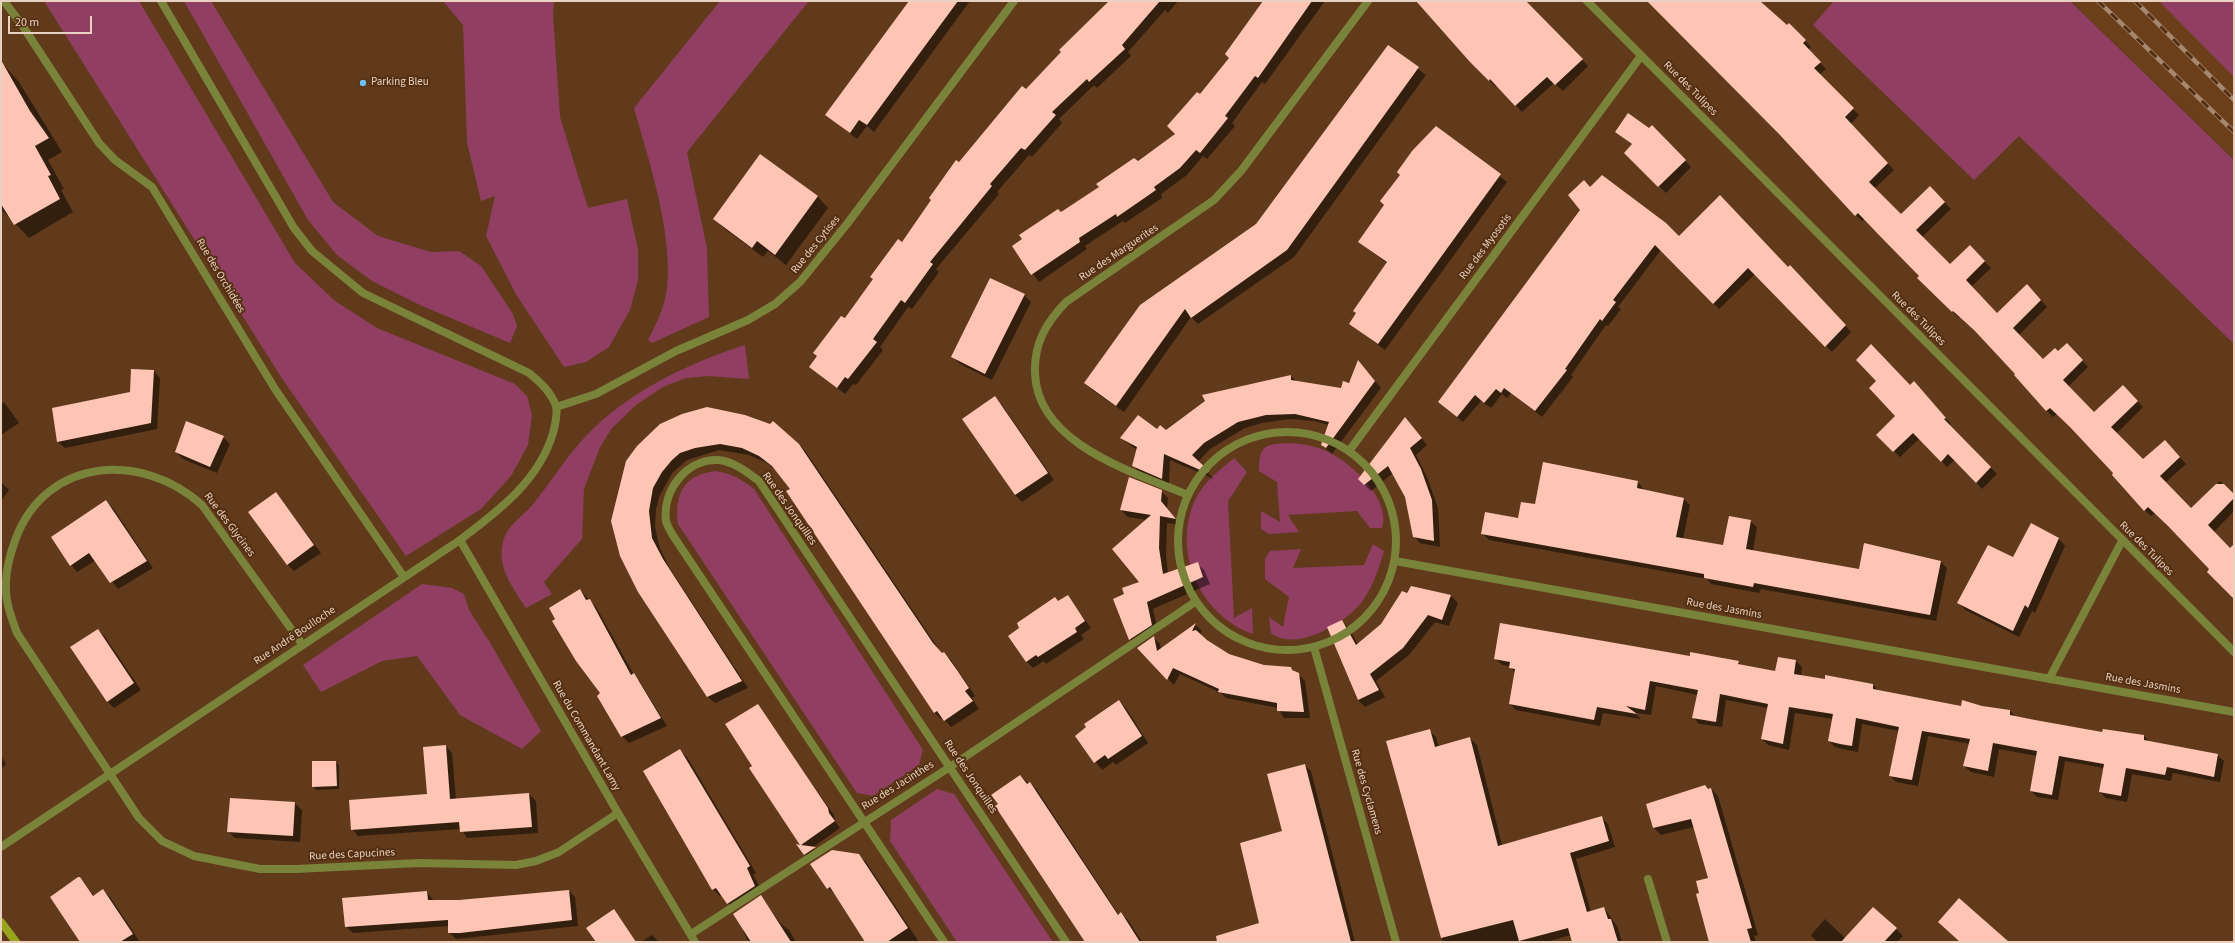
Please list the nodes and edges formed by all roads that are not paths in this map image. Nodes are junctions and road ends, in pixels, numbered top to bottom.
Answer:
1 (4, 1) edge
2 (161, 1) edge
3 (1014, 1) edge
4 (1368, 1) edge
5 (1587, 1) edge
6 (1641, 56) junction
7 (556, 407) junction
8 (1349, 451) junction
9 (1188, 495) junction
10 (460, 540) junction
11 (2122, 541) junction
12 (1395, 561) junction
13 (404, 577) junction
14 (1196, 602) junction
15 (302, 644) junction
16 (1314, 647) junction
17 (2234, 652) edge
18 (2049, 678) junction
19 (2234, 712) edge
20 (950, 767) junction
21 (111, 773) junction
22 (618, 813) junction
23 (863, 821) junction
24 (1, 847) edge
25 (1648, 879) dead end
26 (1, 922) edge
27 (691, 934) junction
28 (16, 942) edge
29 (696, 942) edge
30 (944, 942) edge
31 (1066, 942) edge
32 (1396, 942) edge
33 (1667, 942) edge

1 - 13 street, Rue des Orchidées
2 - 7 street
3 - 7 street, Rue des Cytises
4 - 9 street, Rue des Marguerites
5 - 6 street, Rue des Tulipes
6 - 8 street, Rue des Myosotis
6 - 11 street, Rue des Tulipes
7 - 10 street, Rue André Boulloche
8 - 9 street
8 - 12 street
9 - 14 street
10 - 13 street, Rue André Boulloche
10 - 22 street, Rue du Commandant Lamy
11 - 17 street, Rue des Tulipes
11 - 18 street
12 - 16 street
12 - 18 street, Rue des Jasmins
13 - 15 street, Rue André Boulloche
14 - 16 street
14 - 20 street, Rue des Jacinthes
15 - 21 street, Rue André Boulloche
15 - 21 street, Rue des Glycines
16 - 32 street, Rue des Cyclamens
18 - 19 street, Rue des Jasmins
20 - 23 street, Rue des Jacinthes
20 - 23 street, Rue des Jonquilles
20 - 31 street, Rue des Jonquilles
21 - 22 street, Rue des Capucines
21 - 24 street, Rue André Boulloche
22 - 27 street, Rue du Commandant Lamy
23 - 27 street, Rue des Jacinthes
23 - 30 street, Rue des Jonquilles
25 - 33 street
26 - 28 main road
27 - 29 street, Rue du Commandant Lamy

